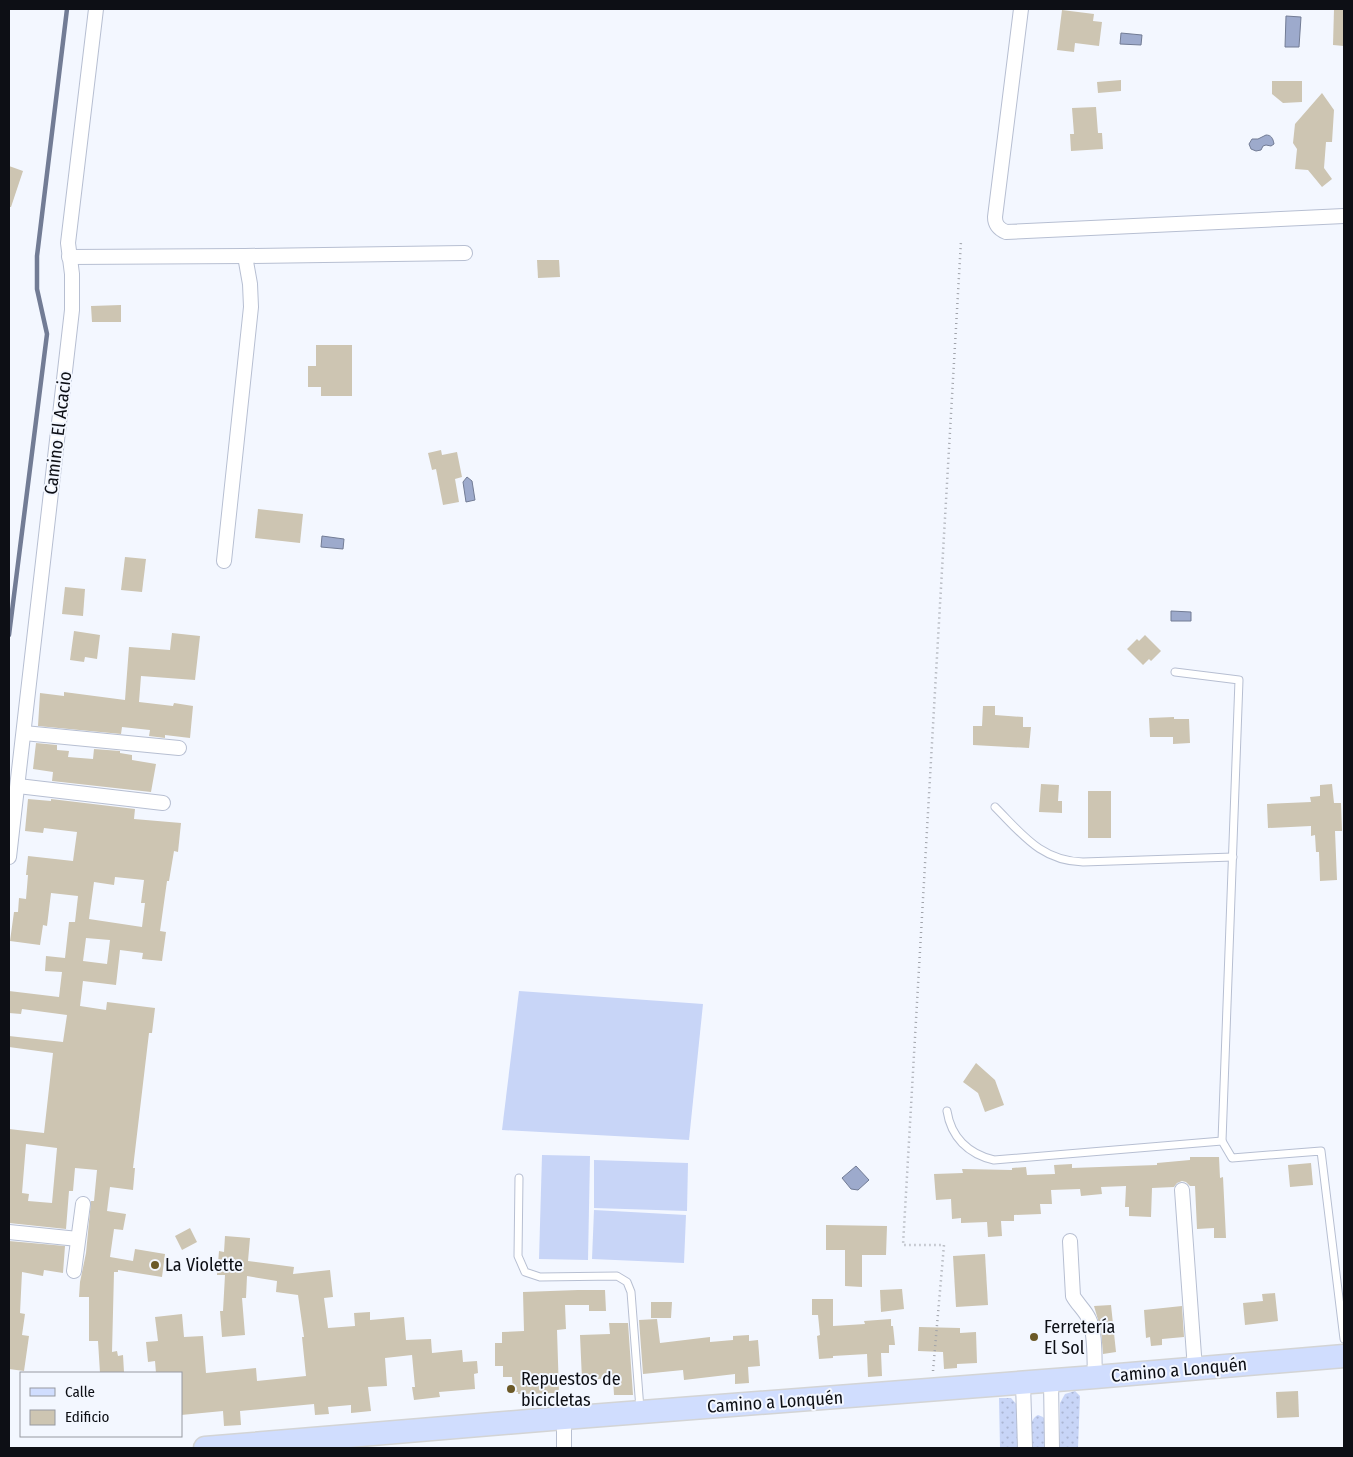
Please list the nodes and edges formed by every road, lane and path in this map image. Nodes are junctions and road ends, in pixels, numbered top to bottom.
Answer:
1 (96, 9) edge
2 (1020, 9) edge
3 (1344, 216) edge
4 (961, 241) dead end
5 (465, 253) dead end
6 (245, 256) junction
7 (69, 257) junction
8 (224, 562) dead end
9 (1175, 672) dead end
10 (24, 733) junction
11 (179, 748) dead end
12 (18, 786) junction
13 (163, 803) dead end
14 (995, 807) dead end
15 (9, 857) edge
16 (1232, 857) junction
17 (947, 1111) dead end
18 (1222, 1141) junction
19 (518, 1178) dead end
20 (1182, 1190) dead end
21 (83, 1204) dead end
22 (9, 1232) edge
23 (78, 1239) junction
24 (1070, 1241) dead end
25 (74, 1271) dead end
26 (1344, 1339) edge
27 (1344, 1356) edge
28 (1195, 1369) junction
29 (1095, 1377) junction
30 (1051, 1380) junction
31 (1022, 1383) junction
32 (931, 1390) junction
33 (640, 1412) junction
34 (564, 1418) junction
35 (205, 1448) edge
36 (564, 1448) edge
37 (1025, 1448) edge
38 (1052, 1448) edge

1 - 7 street, Camino El Acacio
2 - 3 street
4 - 32 path
5 - 6 street
6 - 7 street
6 - 8 street
7 - 10 street, Camino El Acacio
9 - 16 lane
10 - 11 street
10 - 12 street, Camino El Acacio
12 - 13 street
12 - 15 street, Camino El Acacio
14 - 16 lane
16 - 18 lane
17 - 18 lane
18 - 26 lane
19 - 33 lane
20 - 28 street
21 - 23 street
22 - 23 street
23 - 25 street
24 - 29 street
27 - 28 main road, Camino a Lonquén
28 - 29 main road, Camino a Lonquén
29 - 30 main road, Camino a Lonquén
30 - 31 main road, Camino a Lonquén
30 - 38 street
31 - 32 main road, Camino a Lonquén
31 - 37 street
32 - 33 main road, Camino a Lonquén
33 - 34 main road, Camino a Lonquén
34 - 35 main road, Camino a Lonquén
34 - 36 street

